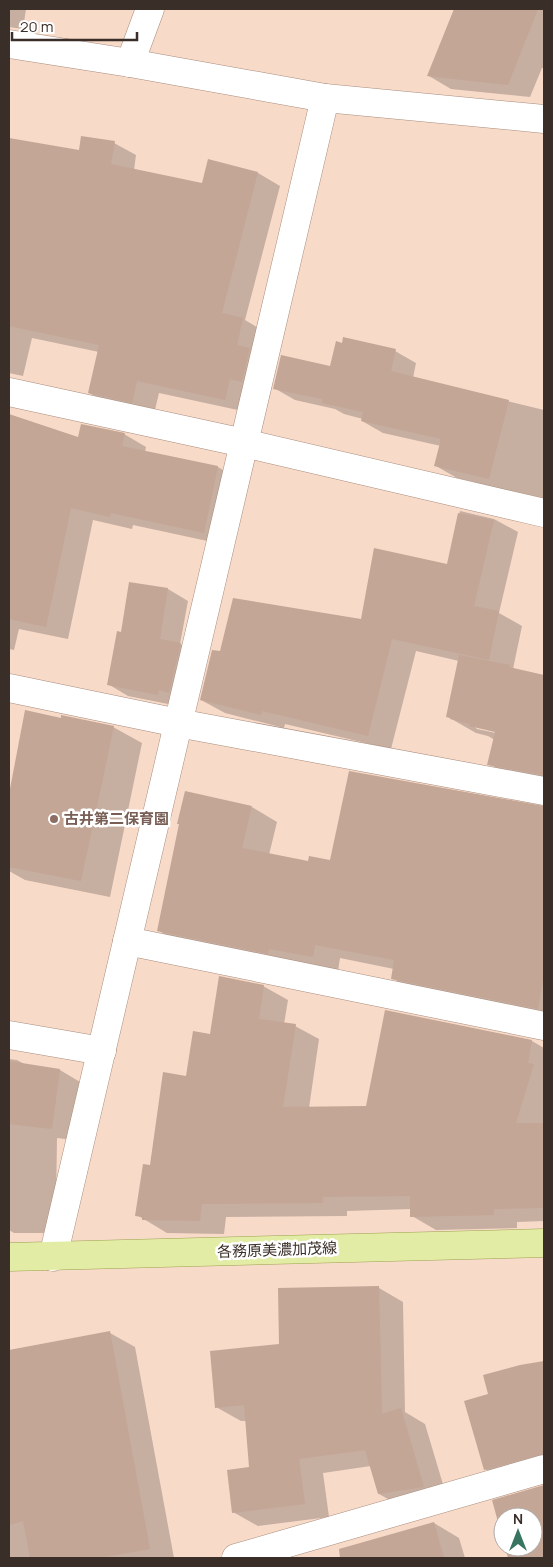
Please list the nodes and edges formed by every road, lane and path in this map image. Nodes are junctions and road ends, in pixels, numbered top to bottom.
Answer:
1 (150, 9) edge
2 (9, 44) edge
3 (130, 63) junction
4 (325, 98) junction
5 (544, 119) edge
6 (9, 392) edge
7 (244, 443) junction
8 (544, 513) edge
9 (9, 688) edge
10 (178, 723) junction
11 (544, 792) edge
12 (127, 941) junction
13 (544, 1026) edge
14 (9, 1035) edge
15 (102, 1051) junction
16 (544, 1243) edge
17 (9, 1257) edge
18 (53, 1257) junction
19 (544, 1469) edge
20 (236, 1558) edge

1 - 3 street
2 - 3 street
3 - 4 street
4 - 5 street
4 - 7 street
6 - 7 street
7 - 8 street
7 - 10 street
9 - 10 street
10 - 11 street
10 - 12 street
12 - 13 street
12 - 15 street
14 - 15 street
15 - 18 street
16 - 18 main road, 各務原美濃加茂線
17 - 18 main road, 各務原美濃加茂線
19 - 20 street

